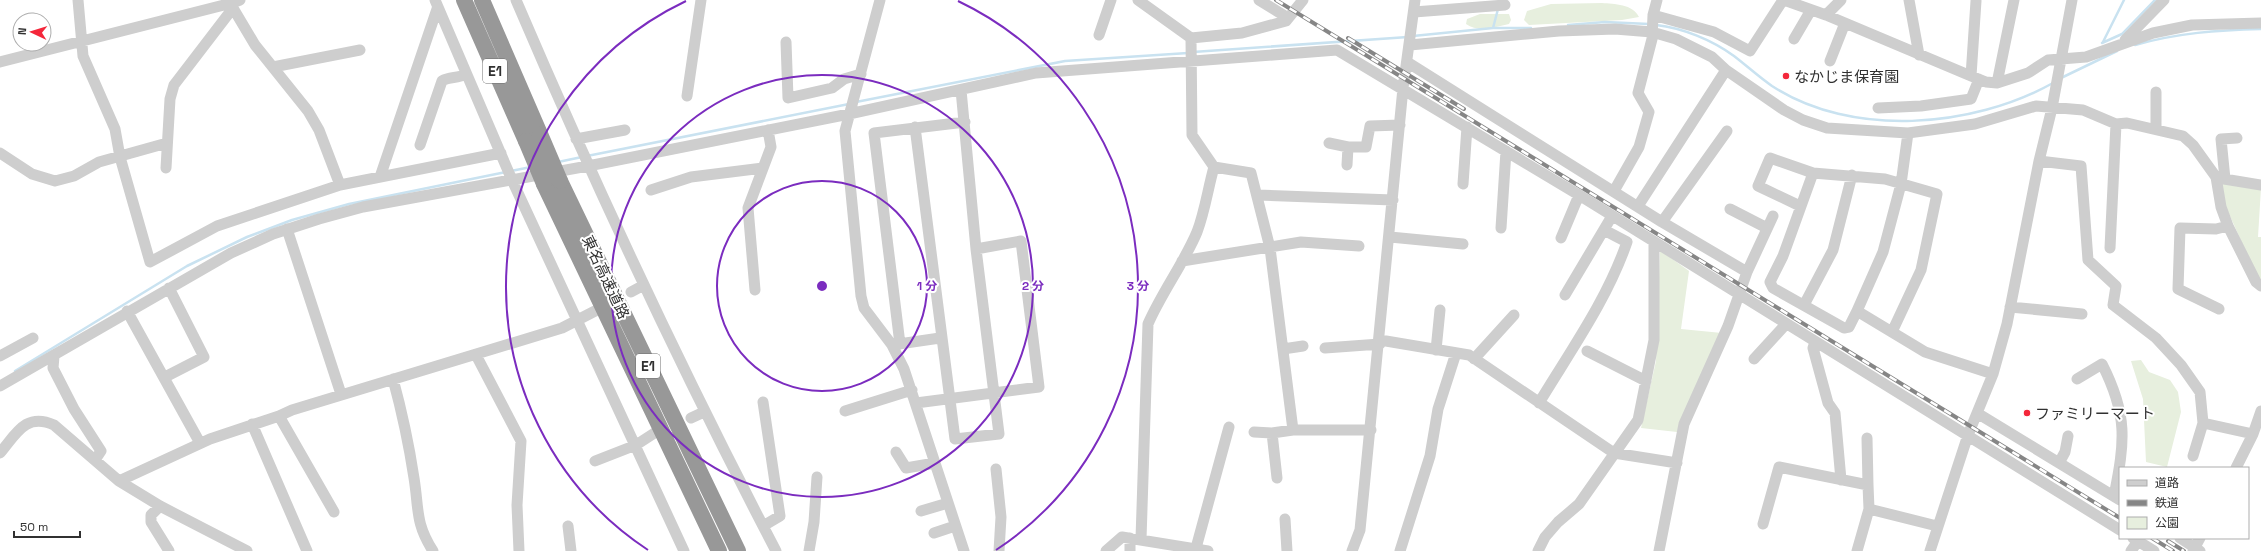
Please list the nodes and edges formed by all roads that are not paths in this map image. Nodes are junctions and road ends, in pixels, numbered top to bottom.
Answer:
1 (78, 0) edge
2 (464, 0) edge
3 (482, 0) edge
4 (516, 0) edge
5 (701, 0) edge
6 (880, 0) edge
7 (1111, 0) edge
8 (1138, 0) edge
9 (1259, 0) edge
10 (1303, 0) edge
11 (1415, 0) edge
12 (1657, 0) edge
13 (1783, 0) edge
14 (1841, 0) edge
15 (1909, 0) edge
16 (2014, 0) edge
17 (2072, 0) edge
18 (2164, 0) edge
19 (1976, 1) edge
20 (235, 3) edge
21 (1474, 3) edge
22 (1802, 3) edge
23 (436, 4) edge
24 (1505, 5) dead end
25 (1811, 10) junction
26 (1413, 15) junction
27 (1653, 15) junction
28 (1826, 15) junction
29 (1288, 18) junction
30 (1845, 23) junction
31 (2261, 23) edge
32 (1652, 32) junction
33 (1099, 35) dead end
34 (1794, 39) dead end
35 (80, 40) junction
36 (786, 42) dead end
37 (2124, 42) junction
38 (1191, 43) junction
39 (1410, 45) junction
40 (360, 50) dead end
41 (1919, 55) junction
42 (2062, 58) junction
43 (1192, 61) junction
44 (1830, 61) dead end
45 (0, 62) edge
46 (1407, 62) junction
47 (274, 67) junction
48 (1726, 70) junction
49 (466, 74) junction
50 (861, 74) junction
51 (1975, 78) junction
52 (1997, 83) junction
53 (1403, 88) junction
54 (961, 90) junction
55 (2156, 92) dead end
56 (687, 96) dead end
57 (1878, 108) dead end
58 (2052, 108) junction
59 (849, 114) junction
60 (965, 122) junction
61 (2116, 124) junction
62 (1400, 125) junction
63 (915, 127) junction
64 (1466, 127) junction
65 (2156, 129) junction
66 (625, 130) dead end
67 (768, 130) junction
68 (1727, 131) dead end
69 (1908, 133) junction
70 (533, 138) junction
71 (2237, 138) dead end
72 (576, 139) junction
73 (167, 143) junction
74 (1329, 143) dead end
75 (420, 146) dead end
76 (1348, 147) junction
77 (1506, 151) junction
78 (0, 153) edge
79 (501, 153) junction
80 (120, 156) junction
81 (2039, 161) junction
82 (1347, 164) dead end
83 (588, 166) junction
84 (1214, 167) junction
85 (166, 168) dead end
86 (763, 168) junction
87 (1813, 173) junction
88 (1852, 175) junction
89 (380, 177) junction
90 (2220, 178) junction
91 (512, 180) junction
92 (1463, 184) dead end
93 (1901, 184) junction
94 (2261, 184) edge
95 (340, 185) junction
96 (651, 190) dead end
97 (1614, 191) junction
98 (1257, 195) junction
99 (1579, 195) junction
100 (1393, 200) junction
101 (1638, 206) junction
102 (1800, 206) junction
103 (1730, 209) dead end
104 (1612, 216) junction
105 (1773, 216) dead end
106 (1662, 222) junction
107 (2228, 226) junction
108 (1501, 228) dead end
109 (1767, 228) junction
110 (287, 229) junction
111 (1604, 230) junction
112 (1390, 237) junction
113 (1561, 238) dead end
114 (1654, 242) junction
115 (1463, 244) dead end
116 (1359, 246) dead end
117 (1270, 248) junction
118 (2110, 248) dead end
119 (976, 249) junction
120 (1182, 261) junction
121 (1747, 272) junction
122 (644, 285) junction
123 (2261, 286) edge
124 (169, 288) junction
125 (755, 290) dead end
126 (631, 292) dead end
127 (1738, 294) junction
128 (1565, 295) dead end
129 (1804, 305) junction
130 (2010, 306) junction
131 (2219, 309) dead end
132 (597, 310) dead end
133 (1440, 310) dead end
134 (127, 311) junction
135 (1857, 311) junction
136 (1514, 314) dead end
137 (2082, 314) dead end
138 (578, 321) junction
139 (1786, 324) junction
140 (1892, 332) junction
141 (33, 338) dead end
142 (940, 338) junction
143 (1380, 342) junction
144 (1815, 342) junction
145 (896, 345) junction
146 (1302, 346) dead end
147 (1283, 348) junction
148 (1325, 348) dead end
149 (1436, 350) junction
150 (1587, 351) dead end
151 (1456, 353) junction
152 (476, 355) junction
153 (0, 356) edge
154 (54, 356) junction
155 (1474, 359) junction
156 (1754, 360) dead end
157 (1993, 374) junction
158 (165, 377) junction
159 (393, 379) junction
160 (2077, 379) dead end
161 (1646, 381) junction
162 (0, 386) edge
163 (912, 390) junction
164 (993, 393) junction
165 (340, 394) junction
166 (949, 400) junction
167 (763, 402) dead end
168 (1539, 402) junction
169 (916, 403) junction
170 (845, 411) dead end
171 (2261, 411) edge
172 (704, 412) junction
173 (1977, 413) junction
174 (279, 416) junction
175 (691, 418) dead end
176 (2203, 423) junction
177 (252, 424) junction
178 (1229, 427) dead end
179 (1293, 430) junction
180 (1371, 430) junction
181 (656, 432) dead end
182 (1254, 432) dead end
183 (1272, 433) junction
184 (2253, 434) junction
185 (1968, 435) junction
186 (2068, 436) dead end
187 (1867, 438) dead end
188 (200, 443) junction
189 (636, 445) junction
190 (896, 452) dead end
191 (0, 453) edge
192 (1614, 453) junction
193 (2193, 456) dead end
194 (95, 460) junction
195 (595, 461) dead end
196 (935, 463) junction
197 (1677, 463) junction
198 (2059, 463) junction
199 (2120, 467) edge
200 (2236, 467) edge
201 (996, 469) dead end
202 (817, 477) dead end
203 (1277, 478) dead end
204 (2119, 478) edge
205 (1841, 480) junction
206 (119, 481) junction
207 (1868, 485) junction
208 (2117, 498) edge
209 (948, 503) junction
210 (160, 506) junction
211 (1869, 509) junction
212 (922, 511) dead end
213 (334, 512) dead end
214 (1285, 520) dead end
215 (1763, 524) dead end
216 (568, 526) dead end
217 (763, 526) junction
218 (955, 526) junction
219 (1937, 526) junction
220 (2119, 529) edge
221 (934, 532) dead end
222 (1136, 538) junction
223 (2182, 539) edge
224 (2135, 540) edge
225 (2197, 547) edge
226 (1196, 548) junction
227 (169, 551) edge
228 (247, 551) edge
229 (307, 551) edge
230 (433, 551) edge
231 (519, 551) edge
232 (571, 551) edge
233 (684, 551) edge
234 (719, 551) edge
235 (738, 551) edge
236 (776, 551) edge
237 (809, 551) edge
238 (964, 551) edge
239 (999, 551) edge
240 (1106, 551) edge
241 (1130, 551) edge
242 (1208, 551) edge
243 (1287, 551) edge
244 (1352, 551) edge
245 (1400, 551) edge
246 (1538, 551) edge
247 (1659, 551) edge
248 (1857, 551) edge
249 (1930, 551) edge
250 (2131, 551) edge
251 (2154, 551) edge

1 - 35 street
2 - 70 highway, 東名高速道路 / E1
3 - 70 highway, 東名高速道路 / E1
4 - 72 street
5 - 56 street
6 - 50 street
7 - 33 street
8 - 38 street
9 - 29 street
10 - 29 street
11 - 26 street
12 - 27 street
13 - 22 street
13 - 27 street
14 - 28 street
15 - 41 street
16 - 52 street
17 - 42 street
18 - 37 street
19 - 51 street
20 - 35 street
20 - 47 street
20 - 73 street
21 - 24 street
21 - 26 street
22 - 25 street
23 - 49 street
23 - 89 street
25 - 28 street
25 - 34 street
26 - 39 street
27 - 32 street
28 - 30 street
29 - 38 street
30 - 41 street
30 - 44 street
31 - 37 street
32 - 39 street
32 - 48 street
32 - 97 street
35 - 45 street
35 - 80 street
36 - 50 street
37 - 42 street
38 - 43 street
39 - 46 street
40 - 47 street
41 - 51 street
42 - 52 street
42 - 58 street
43 - 53 street
43 - 54 street
43 - 84 street
46 - 53 street
46 - 97 street
47 - 95 street
48 - 69 street
48 - 101 street
49 - 75 street
49 - 79 street
50 - 59 street
51 - 52 street
51 - 57 street
53 - 62 street
53 - 64 street
54 - 59 street
54 - 60 street
55 - 65 street
58 - 61 street
58 - 69 street
58 - 81 street
59 - 67 street
59 - 145 street
60 - 63 street
60 - 119 street
61 - 65 street
61 - 118 street
62 - 76 street
62 - 100 street
63 - 142 street
63 - 145 street
64 - 77 street
64 - 92 street
65 - 90 street
66 - 72 street
67 - 83 street
67 - 86 street
68 - 106 street
69 - 93 street
70 - 234 highway, 東名高速道路 / E1, bridge
70 - 235 highway, 東名高速道路 / E1, bridge
71 - 90 street
72 - 83 street
73 - 80 street
73 - 85 street
74 - 76 street
76 - 82 street
77 - 99 street
77 - 108 street
78 - 80 street
79 - 89 street
79 - 91 street
80 - 95 street
81 - 130 street
81 - 176 street
83 - 91 street
83 - 122 street
84 - 98 street
84 - 120 street
86 - 96 street
86 - 125 street
87 - 88 street
87 - 102 street
87 - 102 street
88 - 93 street
88 - 129 street
89 - 95 street
90 - 94 street
90 - 107 street
91 - 110 street
91 - 138 street
93 - 135 street
93 - 140 street
97 - 101 street
98 - 100 street
98 - 117 street
99 - 104 street
99 - 113 street
100 - 112 street
101 - 106 street
102 - 129 street
103 - 109 street
104 - 111 street
104 - 114 street
105 - 109 street
106 - 121 street
107 - 123 street
107 - 131 street
109 - 121 street
110 - 124 street
110 - 165 street
111 - 128 street
111 - 168 street
112 - 115 street
112 - 143 street
114 - 127 street
114 - 161 street
116 - 117 street
117 - 120 street
117 - 147 street
119 - 164 street
119 - 164 street
120 - 222 street
121 - 127 street
122 - 126 street
122 - 172 street
124 - 134 street
124 - 158 street
127 - 139 street
127 - 197 street
129 - 135 street
130 - 137 street
130 - 157 street
132 - 138 street
133 - 149 street
134 - 154 street
134 - 158 street
135 - 140 street
136 - 155 street
138 - 152 street
138 - 189 street
139 - 144 street
139 - 156 street
140 - 157 street
141 - 153 street
142 - 145 street
142 - 166 street
143 - 148 street
143 - 149 street
143 - 180 street
144 - 185 street
144 - 205 street
145 - 163 street
146 - 147 street
147 - 179 street
149 - 151 street
150 - 161 street
151 - 155 street
151 - 245 street
152 - 159 street
152 - 231 street
154 - 162 street
154 - 194 street
155 - 168 street
157 - 173 street
158 - 188 street
159 - 165 street
159 - 230 street
160 - 199 street
161 - 192 street
163 - 169 street
163 - 170 street
164 - 166 street
164 - 166 street
165 - 174 street
166 - 169 street
167 - 217 street
168 - 192 street
169 - 196 street
171 - 184 street
172 - 175 street
172 - 217 street
173 - 185 street
173 - 198 street
174 - 177 street
174 - 213 street
176 - 184 street
176 - 193 street
177 - 188 street
177 - 229 street
178 - 226 street
179 - 180 street
179 - 183 street
180 - 244 street
181 - 189 street
182 - 183 street
183 - 203 street
184 - 200 street
185 - 219 street
185 - 220 street
186 - 198 street
187 - 207 street
188 - 206 street
189 - 195 street
189 - 233 street
190 - 196 street
191 - 194 street
192 - 197 street
192 - 246 street
194 - 206 street
196 - 209 street
197 - 247 street
198 - 208 street
201 - 239 street
202 - 237 street
204 - 208 street
205 - 207 street
205 - 215 street
206 - 210 street
207 - 211 street
209 - 212 street
209 - 218 street
210 - 227 street
210 - 228 street
211 - 219 street
211 - 248 street
214 - 243 street
216 - 232 street
217 - 236 street
218 - 221 street
218 - 238 street
219 - 249 street
222 - 226 street
222 - 240 street
222 - 241 street
223 - 225 street
224 - 250 street
224 - 251 street
226 - 242 street

